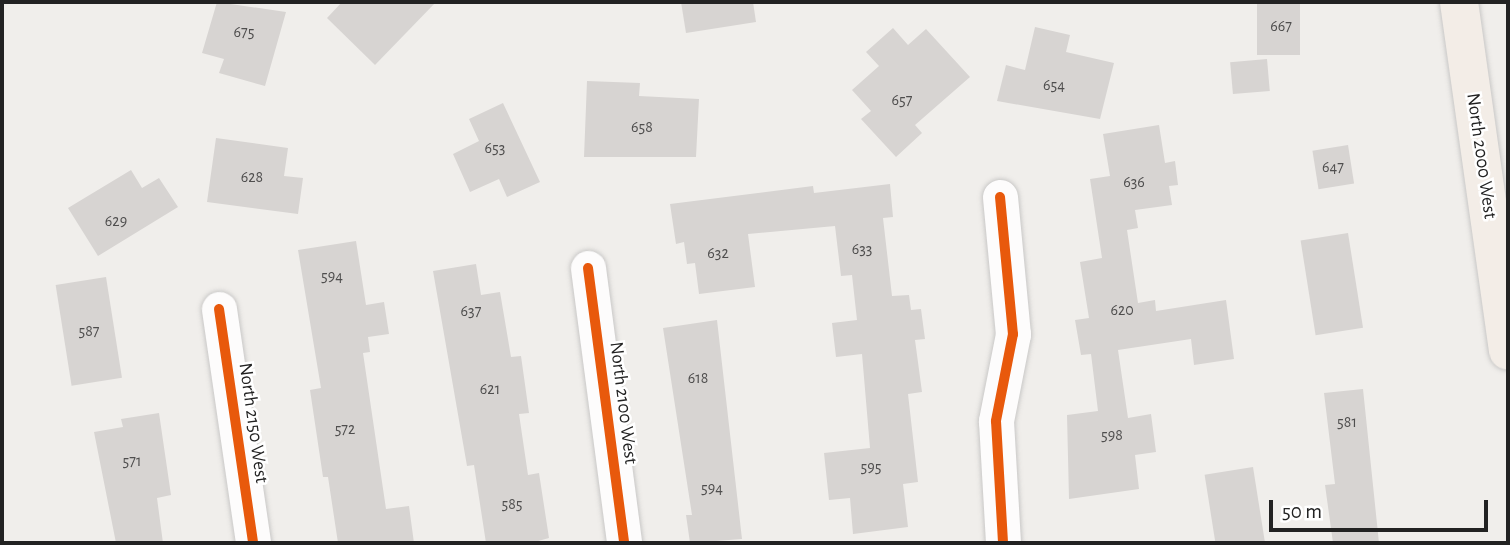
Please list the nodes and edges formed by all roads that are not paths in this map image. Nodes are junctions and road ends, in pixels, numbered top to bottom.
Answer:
1 (1459, 2) edge
2 (1000, 197) dead end
3 (588, 268) dead end
4 (219, 309) dead end
5 (1508, 351) edge
6 (253, 543) edge
7 (624, 543) edge
8 (1003, 543) edge

1 - 5 main road, North 2000 West
2 - 8 street
3 - 7 street, North 2100 West
4 - 6 street, North 2150 West

